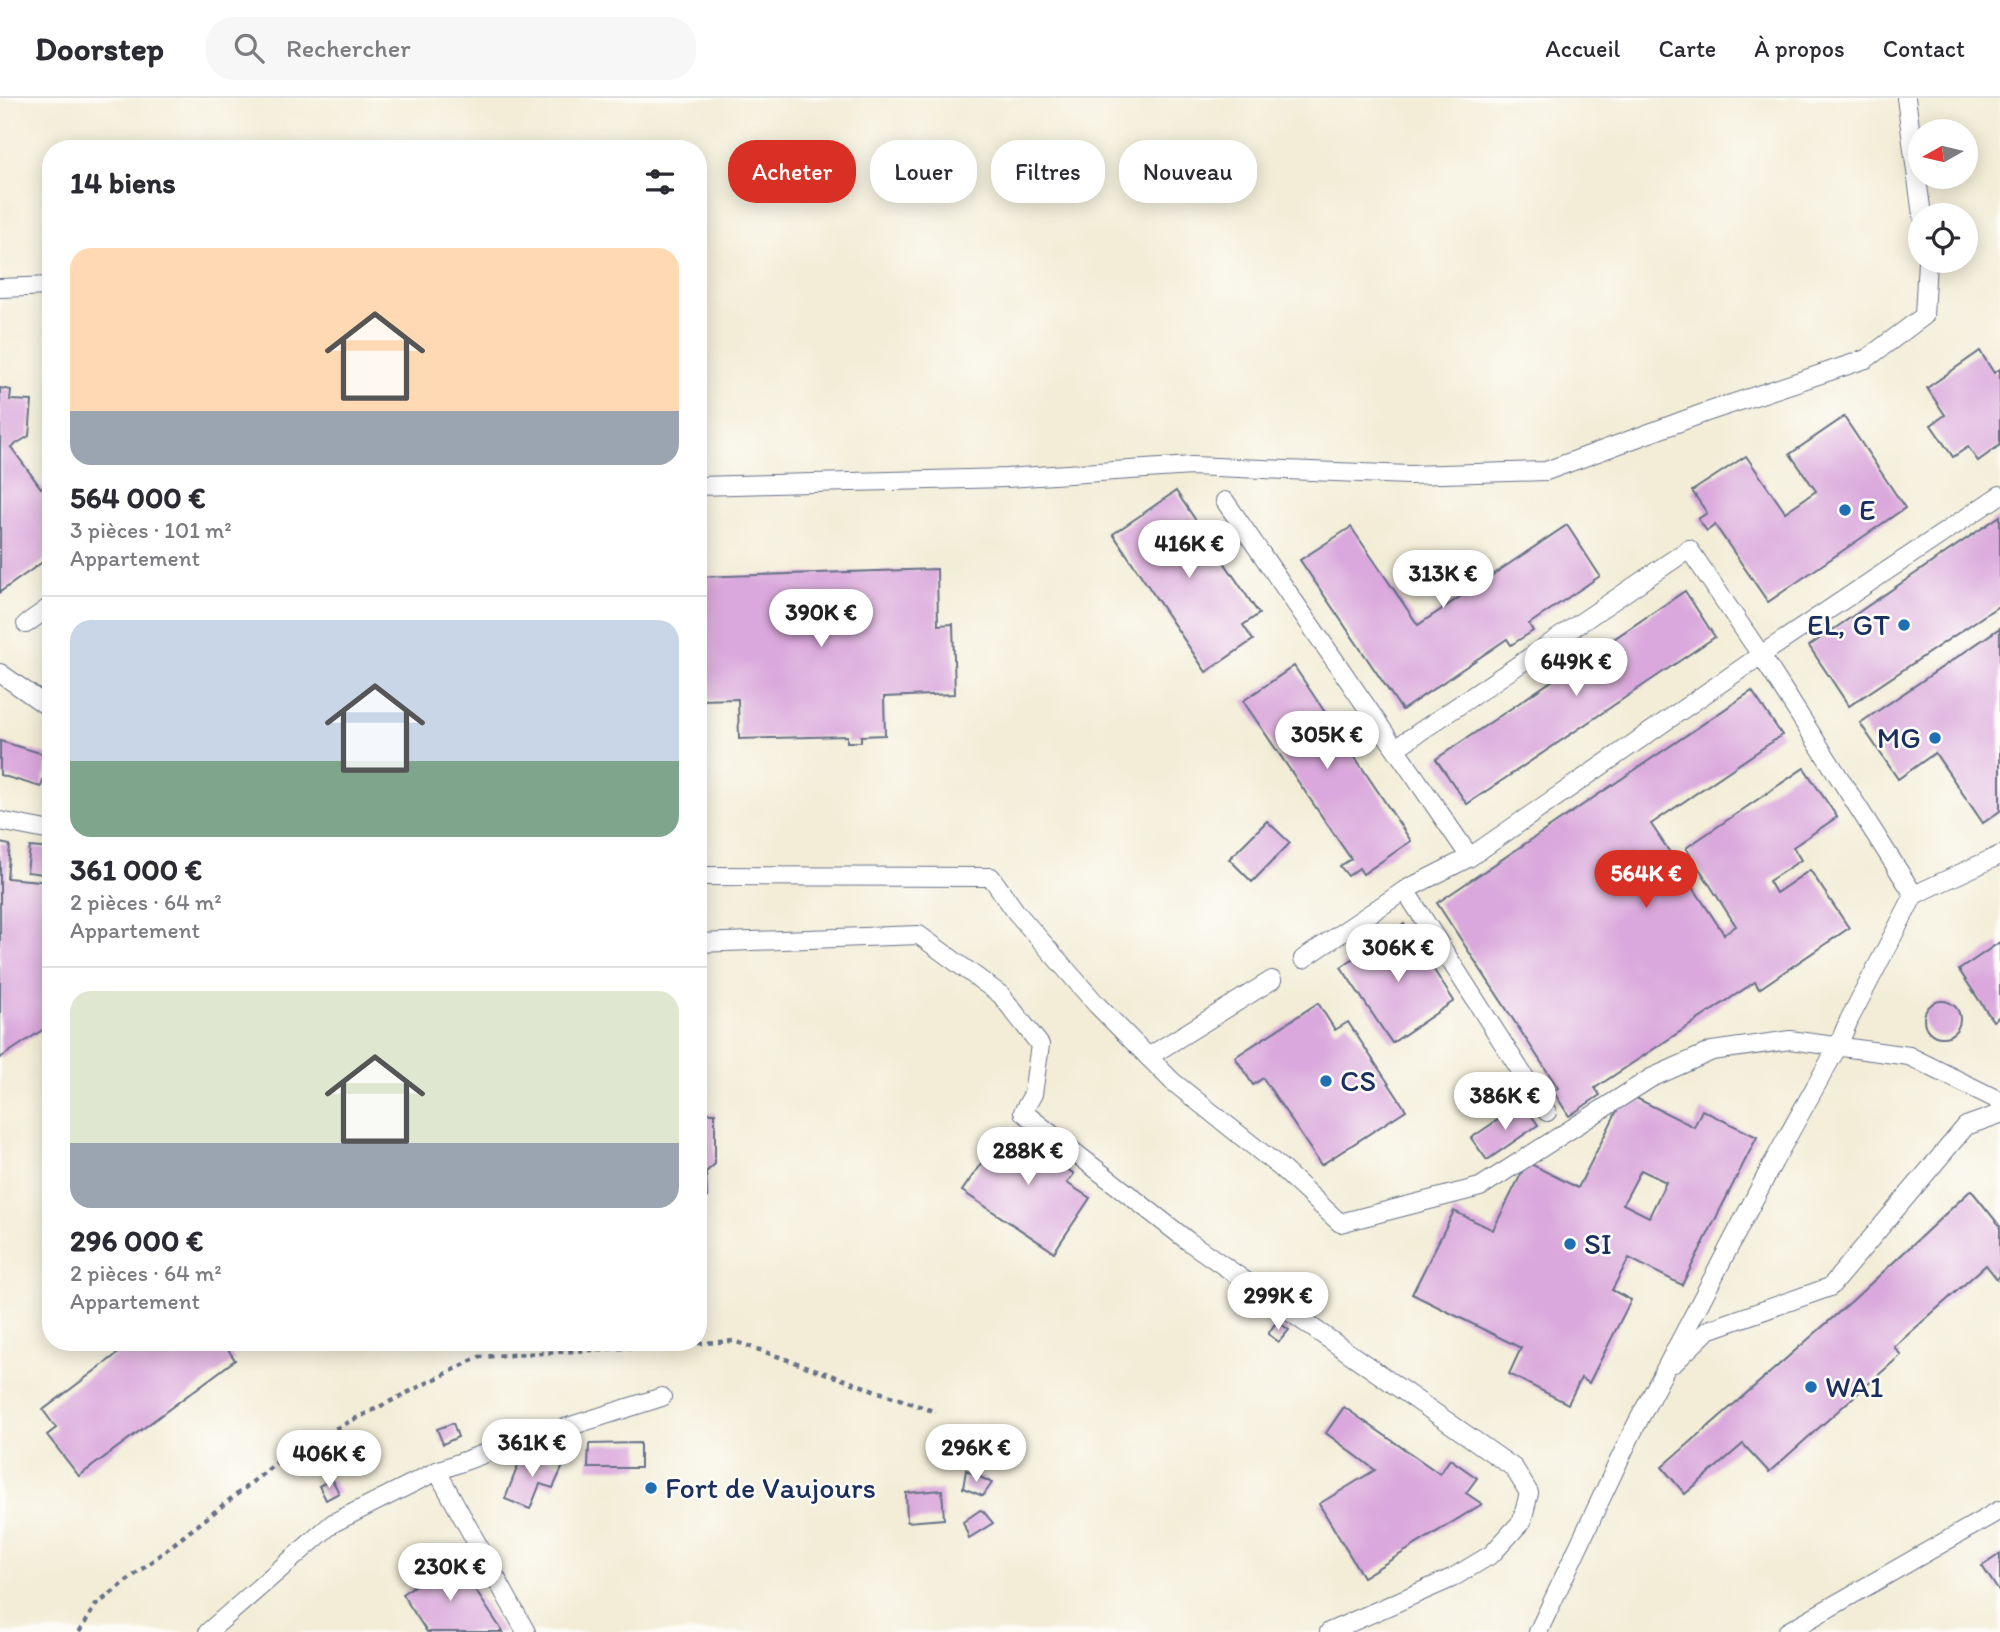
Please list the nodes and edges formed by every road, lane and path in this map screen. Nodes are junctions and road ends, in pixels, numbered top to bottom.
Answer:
1 (1906, 98) edge
2 (1920, 203) edge
3 (1926, 273) edge
4 (42, 286) edge
5 (0, 288) edge
6 (707, 486) edge
7 (2000, 495) edge
8 (1225, 500) dead end
9 (42, 612) edge
10 (26, 624) dead end
11 (1760, 655) junction
12 (0, 673) edge
13 (42, 703) edge
14 (1396, 748) junction
15 (0, 821) edge
16 (42, 829) edge
17 (2000, 855) edge
18 (1470, 857) junction
19 (707, 876) edge
20 (1405, 890) junction
21 (1914, 895) junction
22 (707, 943) edge
23 (1303, 960) dead end
24 (1272, 980) dead end
25 (1838, 1046) junction
26 (1148, 1057) junction
27 (2000, 1101) edge
28 (1547, 1112) dead end
29 (2000, 1114) edge
30 (1662, 1374) junction
31 (662, 1397) dead end
32 (437, 1471) junction
33 (2000, 1510) edge
34 (208, 1632) edge
35 (526, 1632) edge
36 (1329, 1632) edge
37 (1538, 1632) edge
38 (1787, 1632) edge

1 - 2 lane
3 - 6 lane
4 - 5 lane
7 - 11 lane
8 - 14 lane
9 - 10 lane
11 - 14 lane
11 - 18 lane
11 - 21 lane
12 - 13 lane
14 - 18 lane
15 - 16 lane
17 - 21 lane
18 - 20 lane
19 - 26 lane
20 - 23 lane
20 - 28 lane
21 - 25 lane
22 - 36 lane
24 - 26 lane
25 - 26 lane
25 - 27 lane
25 - 30 lane
29 - 30 lane
30 - 37 lane
31 - 32 lane
32 - 34 lane
32 - 35 lane
33 - 38 lane

